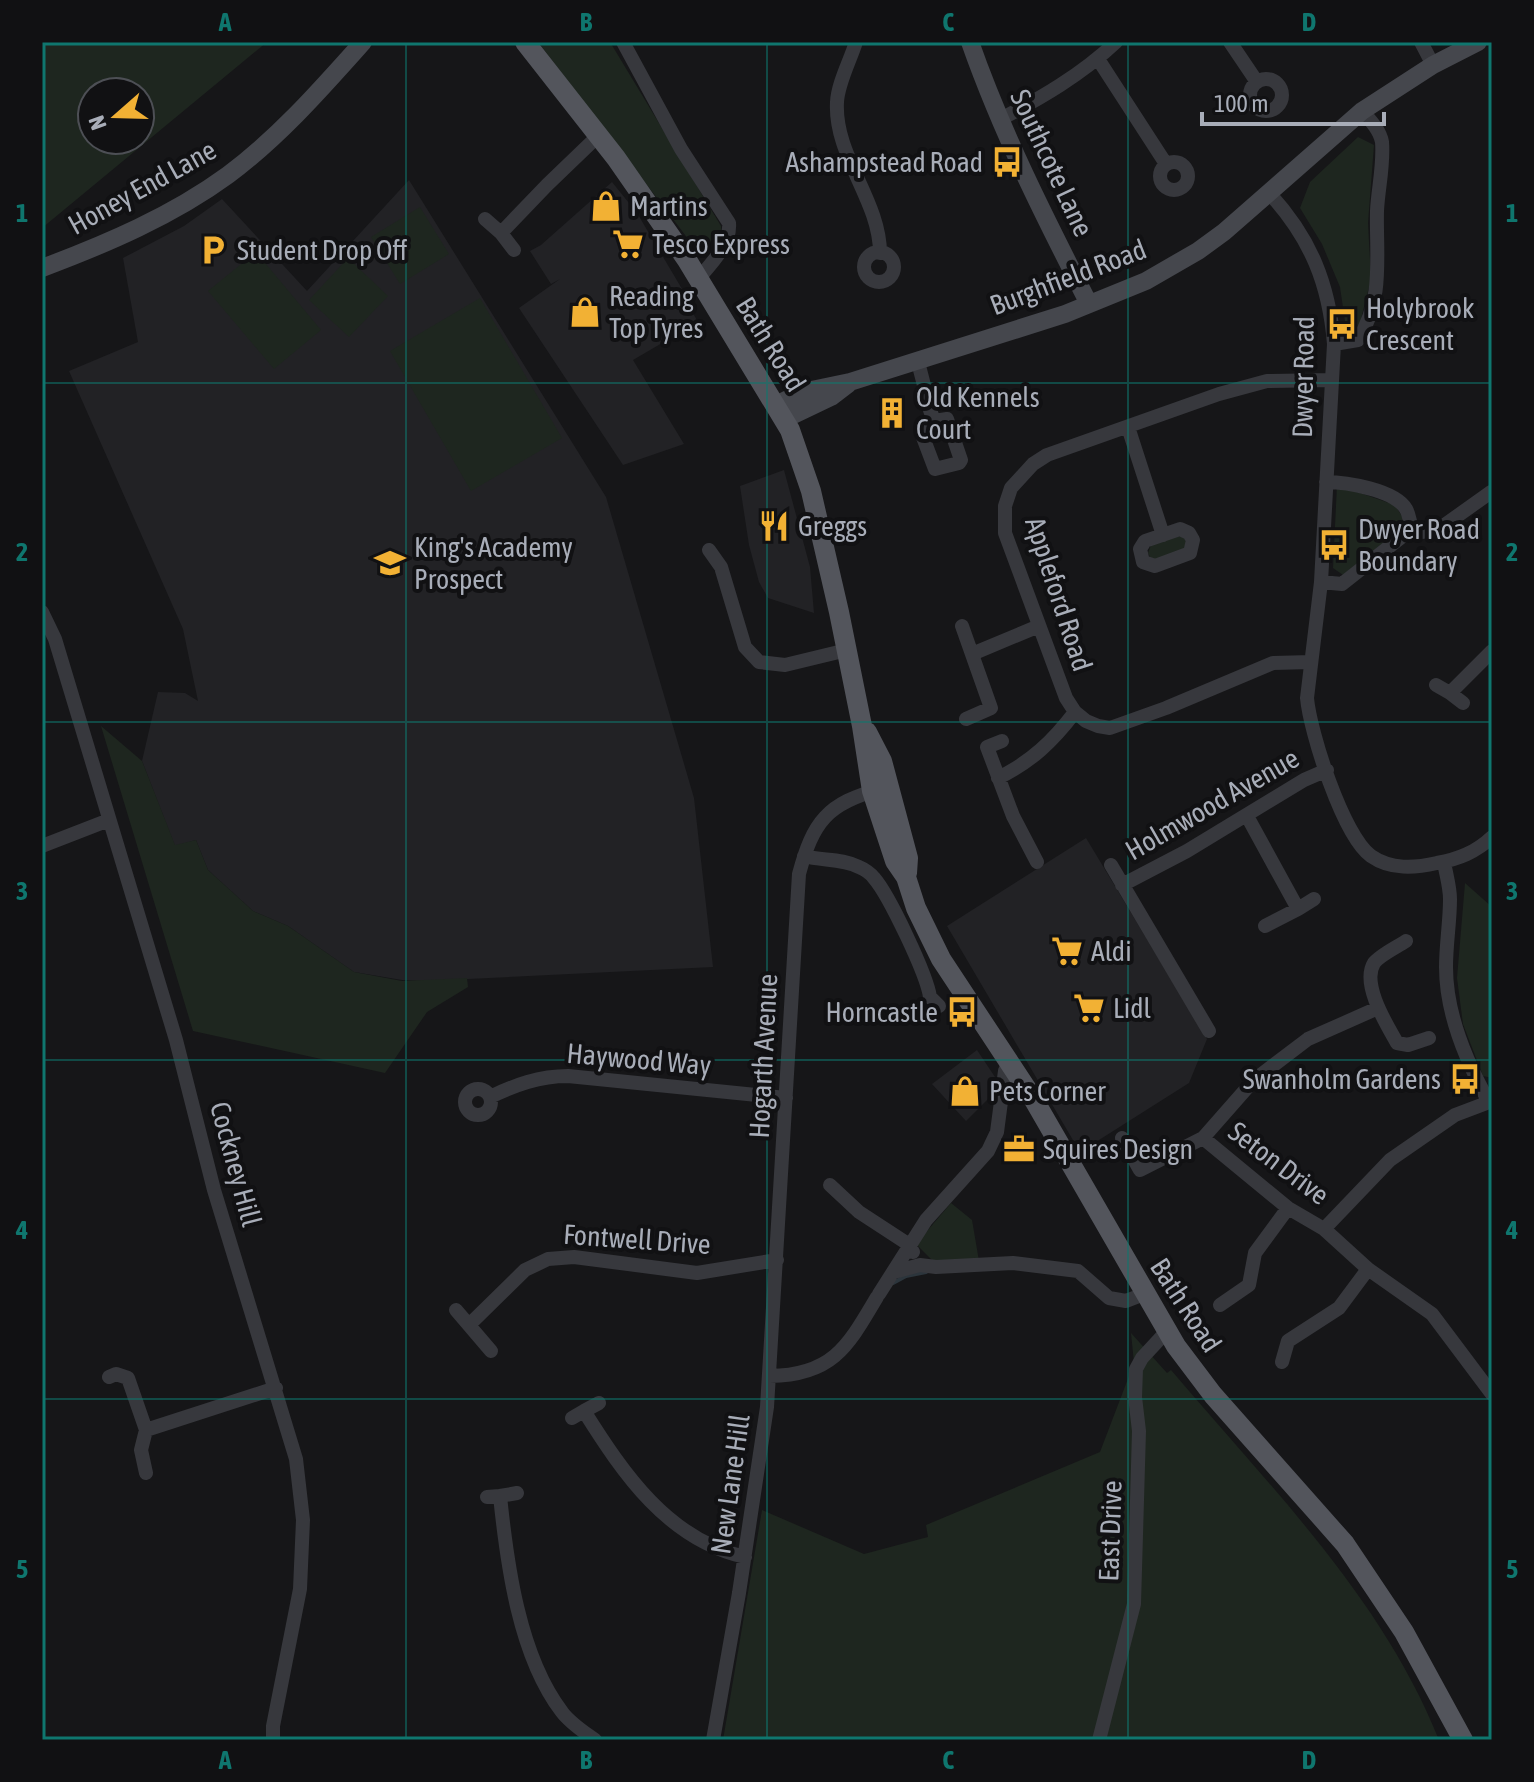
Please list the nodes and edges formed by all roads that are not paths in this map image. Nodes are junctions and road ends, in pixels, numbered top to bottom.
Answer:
1 (363, 42) edge
2 (525, 42) edge
3 (623, 42) edge
4 (856, 42) edge
5 (970, 42) edge
6 (1116, 42) edge
7 (1230, 42) edge
8 (1421, 42) edge
9 (1478, 42) edge
10 (1098, 59) junction
11 (1433, 65) junction
12 (1257, 82) dead end
13 (1362, 111) junction
14 (999, 120) junction
15 (599, 135) junction
16 (1166, 164) dead end
17 (1270, 194) junction
18 (485, 219) dead end
19 (501, 233) junction
20 (514, 250) dead end
21 (880, 253) dead end
22 (42, 268) edge
23 (704, 272) junction
24 (1089, 304) junction
25 (1334, 344) junction
26 (918, 362) junction
27 (1332, 380) junction
28 (926, 393) dead end
29 (781, 412) junction
30 (1128, 427) junction
31 (1326, 482) junction
32 (1491, 492) edge
33 (1163, 535) dead end
34 (1404, 535) junction
35 (709, 550) dead end
36 (1321, 582) junction
37 (42, 612) edge
38 (962, 626) dead end
39 (1039, 626) junction
40 (847, 650) junction
41 (1492, 651) edge
42 (972, 654) junction
43 (1311, 662) junction
44 (1463, 703) dead end
45 (1075, 712) junction
46 (966, 719) dead end
47 (1002, 741) dead end
48 (1327, 770) junction
49 (998, 778) junction
50 (880, 789) junction
51 (1247, 816) junction
52 (109, 820) junction
53 (1492, 837) edge
54 (42, 846) edge
55 (804, 856) junction
56 (1037, 862) dead end
57 (1444, 862) junction
58 (1111, 865) dead end
59 (1122, 885) junction
60 (1314, 899) dead end
61 (1298, 909) junction
62 (1265, 926) dead end
63 (1406, 941) dead end
64 (939, 1006) dead end
65 (1378, 1008) junction
66 (1209, 1031) dead end
67 (1429, 1038) dead end
68 (1009, 1063) junction
69 (490, 1097) dead end
70 (786, 1098) junction
71 (1490, 1102) edge
72 (1122, 1138) dead end
73 (1203, 1138) junction
74 (830, 1185) dead end
75 (1288, 1208) junction
76 (1324, 1229) junction
77 (908, 1244) junction
78 (777, 1260) junction
79 (920, 1265) junction
80 (1368, 1269) junction
81 (894, 1272) junction
82 (1144, 1294) junction
83 (1220, 1305) dead end
84 (456, 1310) dead end
85 (470, 1324) junction
86 (1167, 1331) junction
87 (491, 1351) dead end
88 (1282, 1362) dead end
89 (770, 1376) junction
90 (109, 1377) dead end
91 (276, 1388) junction
92 (1492, 1394) edge
93 (599, 1403) dead end
94 (146, 1430) junction
95 (146, 1473) dead end
96 (517, 1493) dead end
97 (745, 1557) junction
98 (1463, 1738) edge
99 (273, 1740) edge
100 (595, 1740) edge
101 (713, 1740) edge
102 (1099, 1740) edge

1 - 22 street, Honey End Lane
2 - 15 main road, Bath Road
3 - 23 street
4 - 21 street
5 - 14 street, Southcote Lane
6 - 10 street
7 - 12 street
8 - 11 street
9 - 11 street, Burghfield Road
10 - 14 street
10 - 16 street
11 - 13 street, Burghfield Road
13 - 17 street, Burghfield Road
13 - 25 street
14 - 24 street, Southcote Lane
15 - 19 street
15 - 23 main road, Bath Road
17 - 24 street, Burghfield Road
17 - 25 street, Dwyer Road
18 - 19 street
19 - 20 street
23 - 29 main road, Bath Road
24 - 26 street, Burghfield Road
25 - 27 street, Dwyer Road
26 - 28 street
26 - 29 street, Burghfield Road
27 - 30 street, Appleford Road
27 - 31 street, Dwyer Road
29 - 40 main road, Bath Road
30 - 33 street
30 - 39 street, Appleford Road
31 - 34 street
31 - 36 street, Dwyer Road
32 - 34 street
34 - 36 street
35 - 40 street
36 - 43 street, Dwyer Road
37 - 52 street, Cockney Hill
38 - 42 street
39 - 42 street
39 - 45 street, Appleford Road
40 - 50 main road, Bath Road
41 - 44 street
42 - 46 street
43 - 45 street, Appleford Road
43 - 48 street, Dwyer Road
45 - 49 street
47 - 49 street
48 - 51 street, Holmwood Avenue
48 - 57 street, Dwyer Road
49 - 56 street
50 - 55 street, Hogarth Avenue
50 - 68 main road, Bath Road
51 - 59 street, Holmwood Avenue
51 - 61 street
52 - 54 street
52 - 91 street, Cockney Hill
53 - 57 street, Dwyer Road
55 - 64 street
55 - 70 street, Hogarth Avenue
57 - 71 street
58 - 59 street, Holmwood Avenue
59 - 66 street, Holmwood Avenue
60 - 61 street
61 - 62 street
63 - 65 street
65 - 67 street
65 - 73 street
68 - 77 street
68 - 82 main road, Bath Road
69 - 70 street, Haywood Way
70 - 78 street, Hogarth Avenue
71 - 76 street
72 - 73 street
73 - 75 street, Seton Drive
74 - 77 street
75 - 76 street, Seton Drive
75 - 83 street
76 - 80 street, Seton Drive
77 - 79 street
77 - 81 street
78 - 85 street, Fontwell Drive
78 - 89 street, Hogarth Avenue
79 - 81 street
79 - 82 street
80 - 88 street
80 - 92 street, Seton Drive
81 - 89 street
82 - 86 main road, Bath Road
84 - 85 street
85 - 87 street
86 - 98 main road, Bath Road
86 - 102 street, East Drive
89 - 97 street, New Lane Hill
90 - 94 street
91 - 94 street
91 - 99 street, Cockney Hill
93 - 97 street
94 - 95 street
96 - 100 street
97 - 101 street, New Lane Hill

